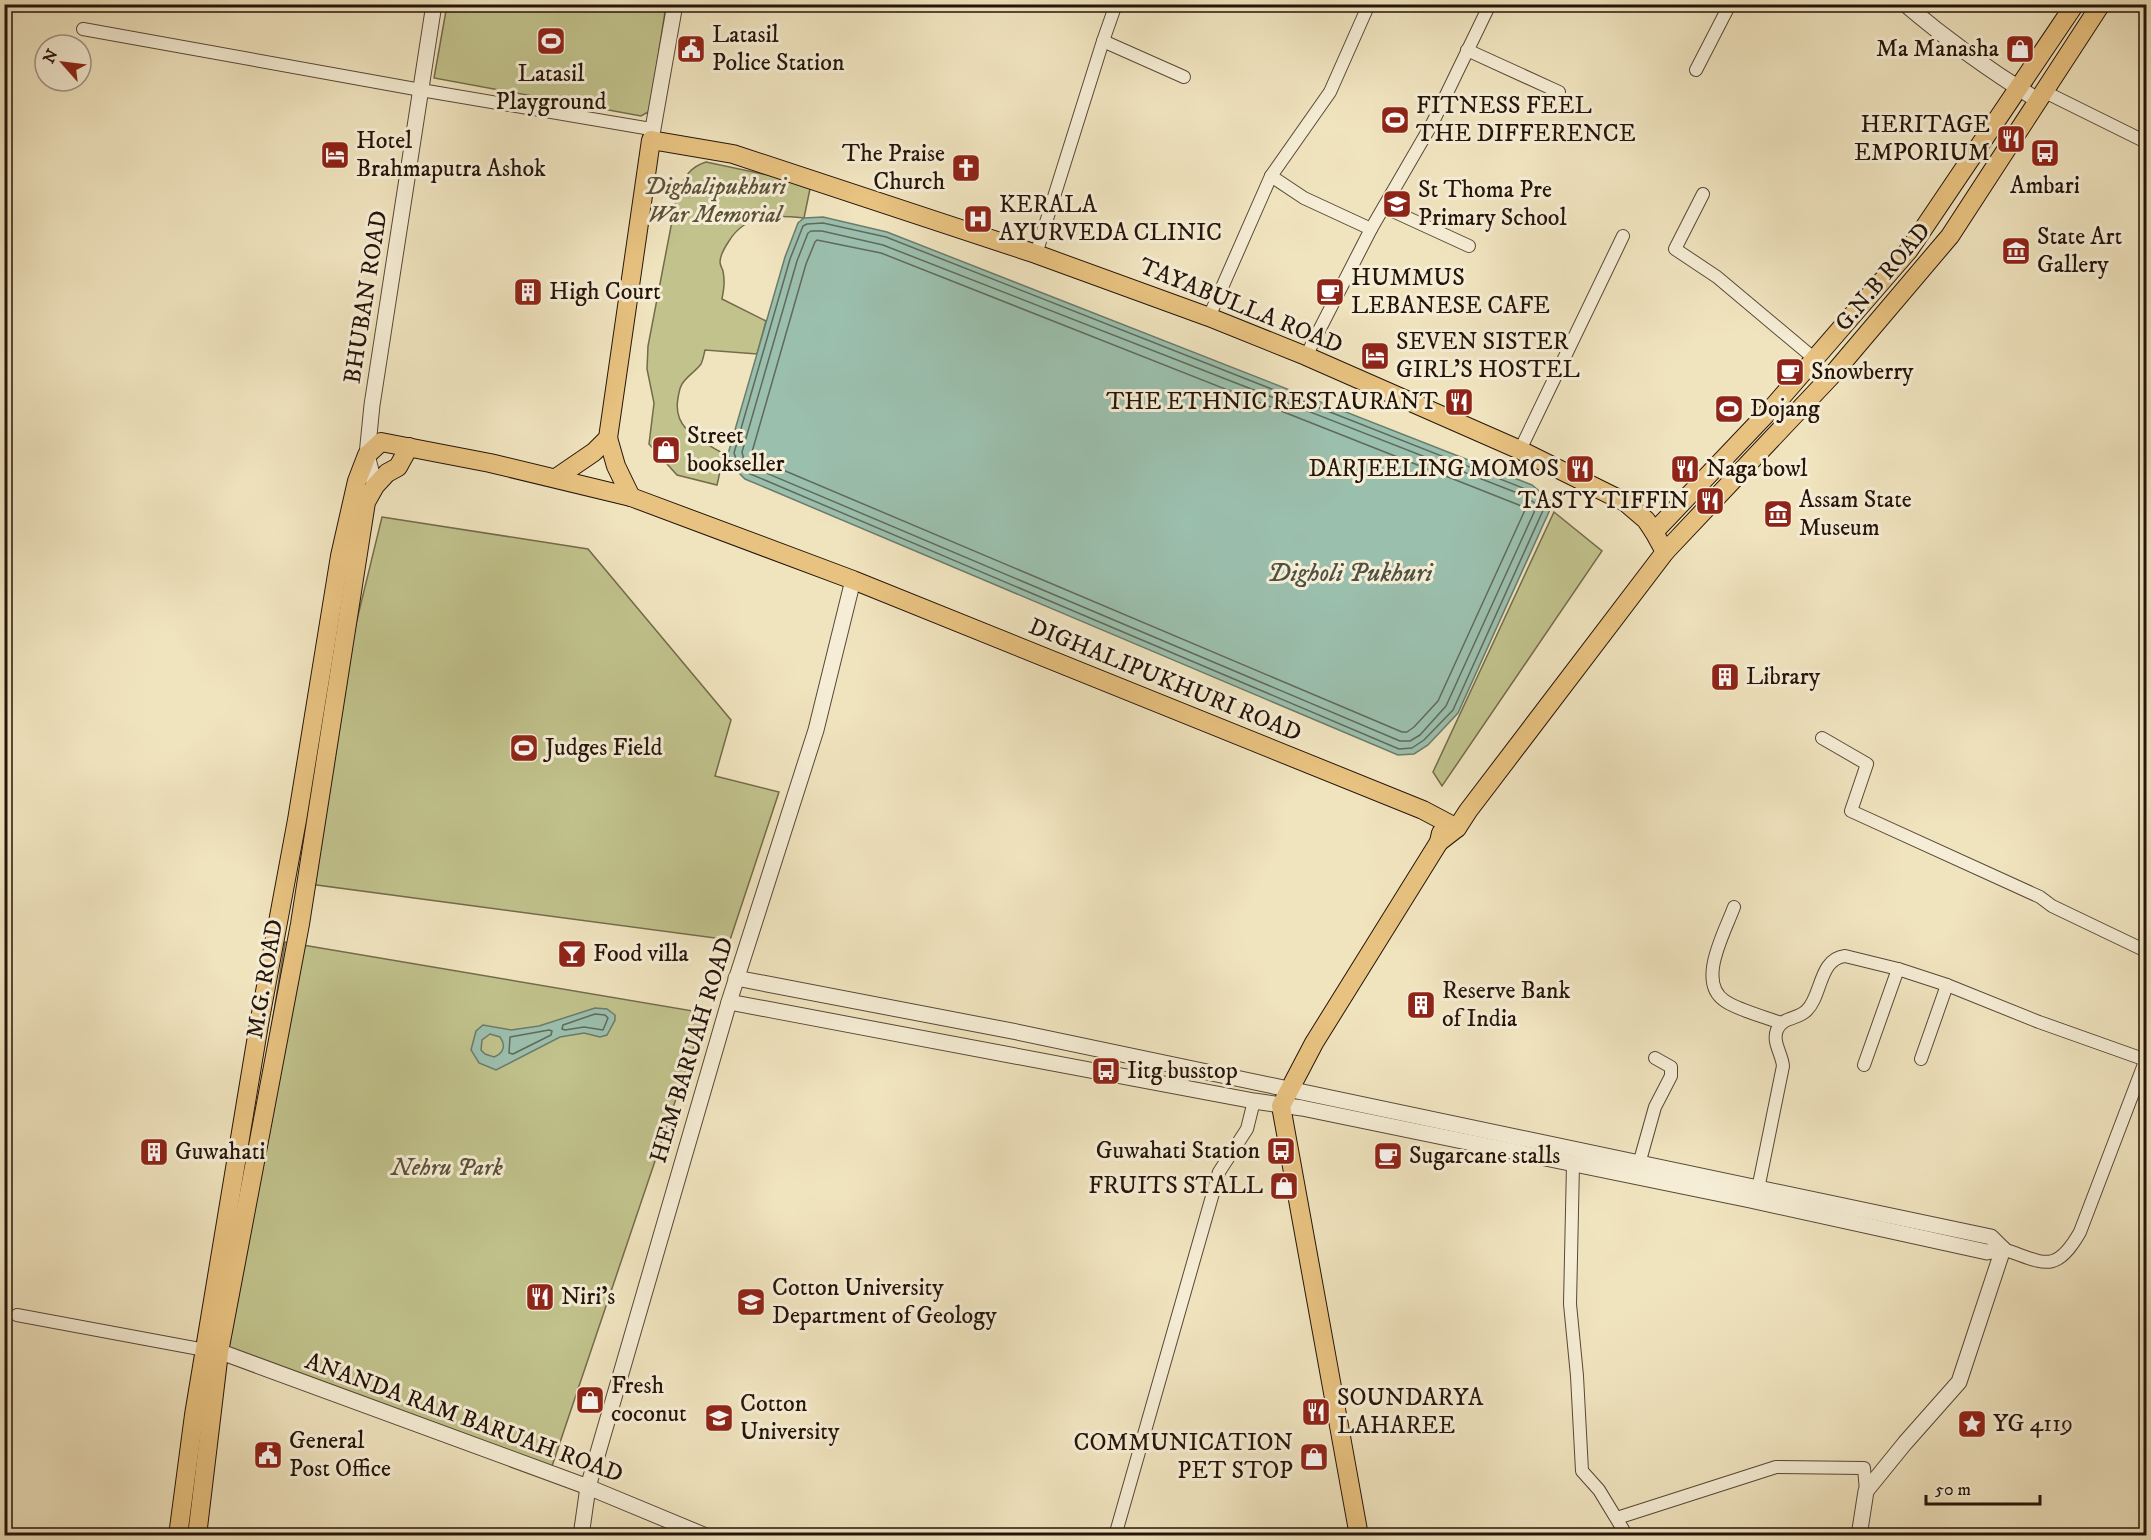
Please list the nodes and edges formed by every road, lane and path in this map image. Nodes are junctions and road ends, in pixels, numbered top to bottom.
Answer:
1 (434, 4) edge
2 (675, 4) edge
3 (1116, 4) edge
4 (1369, 4) edge
5 (1490, 4) edge
6 (1730, 4) edge
7 (1905, 4) edge
8 (2074, 4) edge
9 (2101, 4) edge
10 (83, 29) dead end
11 (1103, 41) junction
12 (1467, 50) junction
13 (1696, 70) dead end
14 (1184, 77) dead end
15 (2017, 88) junction
16 (420, 90) junction
17 (1559, 92) dead end
18 (2042, 97) junction
19 (651, 134) junction
20 (2146, 142) edge
21 (1271, 176) junction
22 (1703, 194) dead end
23 (1384, 207) junction
24 (1371, 230) junction
25 (1623, 236) dead end
26 (1469, 246) dead end
27 (1036, 254) junction
28 (1209, 317) junction
29 (1306, 356) junction
30 (1816, 360) junction
31 (608, 438) junction
32 (409, 447) junction
33 (1520, 450) junction
34 (367, 455) junction
35 (556, 478) junction
36 (375, 486) junction
37 (631, 497) junction
38 (1654, 532) junction
39 (1665, 552) junction
40 (853, 580) junction
41 (1822, 738) dead end
42 (1450, 824) junction
43 (1734, 908) dead end
44 (2146, 951) edge
45 (1898, 969) junction
46 (736, 978) junction
47 (1947, 985) junction
48 (729, 1002) junction
49 (1781, 1023) junction
50 (1655, 1058) dead end
51 (1921, 1059) dead end
52 (2146, 1059) edge
53 (1864, 1065) dead end
54 (1285, 1098) junction
55 (1254, 1101) junction
56 (1573, 1164) junction
57 (1640, 1164) junction
58 (1757, 1195) junction
59 (2002, 1249) junction
60 (17, 1315) dead end
61 (212, 1351) junction
62 (588, 1487) junction
63 (1866, 1491) junction
64 (1617, 1518) junction
65 (178, 1536) edge
66 (197, 1536) edge
67 (581, 1536) edge
68 (706, 1536) edge
69 (1115, 1536) edge
70 (1359, 1536) edge
71 (1627, 1536) edge
72 (1859, 1536) edge

1 - 16 street, BHUBAN ROAD
2 - 19 street
3 - 11 street
4 - 21 street
5 - 12 street
6 - 13 street
7 - 15 street
8 - 15 main road, G.N.B ROAD
9 - 18 main road, G.N.B ROAD
10 - 16 street
11 - 14 street
11 - 27 street
12 - 17 street
12 - 23 street
15 - 18 street
15 - 30 main road, G.N.B ROAD
16 - 19 street
16 - 34 street, BHUBAN ROAD
18 - 20 street
18 - 39 main road, G.N.B ROAD
19 - 27 main road, TAYABULLA ROAD
19 - 31 main road
21 - 24 street
21 - 28 street
22 - 30 street
23 - 24 street
23 - 26 street
24 - 29 street
25 - 33 street
27 - 28 main road, TAYABULLA ROAD
28 - 29 main road, TAYABULLA ROAD
29 - 33 main road, TAYABULLA ROAD
30 - 38 main road, G.N.B ROAD
31 - 35 main road
31 - 37 main road
32 - 34 main road, DIGHALIPUKHURI ROAD
32 - 35 main road, DIGHALIPUKHURI ROAD
32 - 36 main road, M.G. ROAD
33 - 38 main road, TAYABULLA ROAD
34 - 36 street
34 - 61 main road
35 - 37 main road, DIGHALIPUKHURI ROAD
36 - 61 main road, M.G. ROAD
37 - 40 main road, DIGHALIPUKHURI ROAD
38 - 39 main road, TAYABULLA ROAD
39 - 42 main road, G.N.B ROAD
40 - 42 main road, DIGHALIPUKHURI ROAD
40 - 46 street, HEM BARUAH ROAD
41 - 44 street
42 - 54 main road, G.N.B ROAD
43 - 49 street
45 - 47 street
45 - 49 street
45 - 53 street
46 - 48 street, HEM BARUAH ROAD
46 - 54 street
47 - 51 street
47 - 52 street
48 - 55 street
48 - 62 street, HEM BARUAH ROAD
49 - 58 street
50 - 57 street
52 - 59 street
54 - 55 street
54 - 56 street
54 - 57 street
54 - 70 main road
55 - 69 street
56 - 58 street
56 - 64 street
57 - 58 street
58 - 59 street
59 - 63 street
60 - 61 street
61 - 62 street, ANANDA RAM BARUAH ROAD
61 - 65 main road
61 - 66 main road, M.G. ROAD
62 - 67 street, HEM BARUAH ROAD
62 - 68 street, ANANDA RAM BARUAH ROAD
63 - 64 street
63 - 72 street
64 - 71 street

